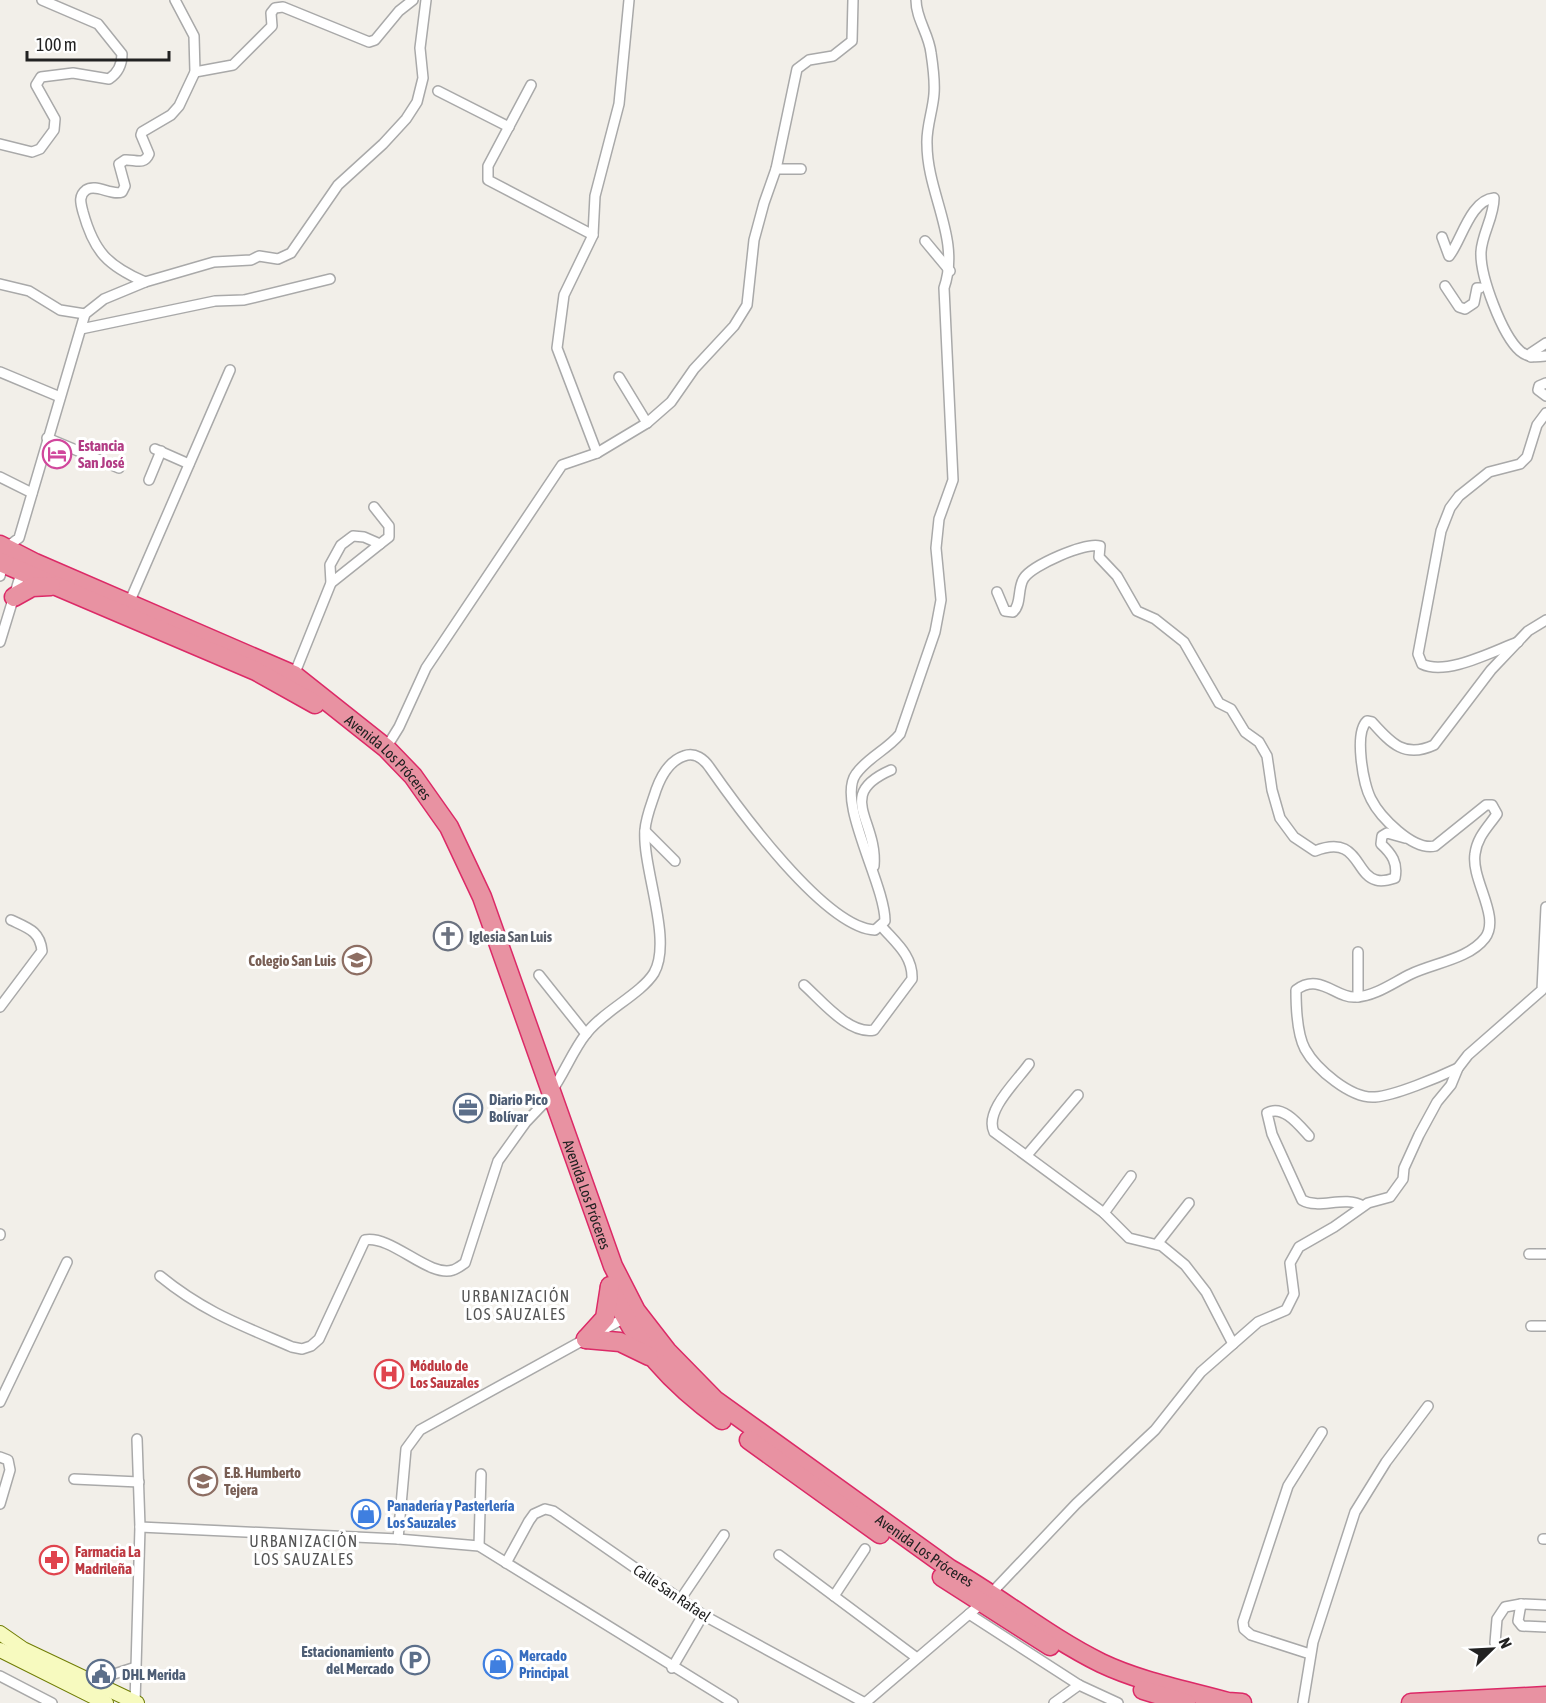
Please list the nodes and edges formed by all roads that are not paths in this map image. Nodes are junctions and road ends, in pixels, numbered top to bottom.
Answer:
1 (42, 0) edge
2 (176, 0) edge
3 (413, 0) edge
4 (426, 0) edge
5 (629, 0) edge
6 (853, 0) edge
7 (916, 0) edge
8 (195, 72) junction
9 (531, 85) dead end
10 (438, 91) dead end
11 (509, 126) junction
12 (0, 144) edge
13 (776, 169) junction
14 (801, 169) dead end
15 (593, 235) junction
16 (1442, 237) dead end
17 (925, 241) dead end
18 (950, 271) junction
19 (330, 279) dead end
20 (146, 282) junction
21 (0, 284) edge
22 (1445, 286) dead end
23 (1491, 297) junction
24 (85, 314) junction
25 (81, 329) junction
26 (1546, 343) edge
27 (1531, 357) junction
28 (1546, 357) edge
29 (230, 370) dead end
30 (0, 372) edge
31 (619, 377) dead end
32 (1546, 383) edge
33 (1546, 396) edge
34 (60, 397) junction
35 (1546, 413) edge
36 (647, 423) junction
37 (47, 438) junction
38 (597, 453) junction
39 (189, 464) junction
40 (119, 468) dead end
41 (0, 477) edge
42 (149, 480) dead end
43 (32, 493) junction
44 (374, 507) dead end
45 (380, 544) junction
46 (5, 555) edge
47 (23, 565) junction
48 (331, 583) junction
49 (52, 586) junction
50 (997, 592) dead end
51 (14, 597) junction
52 (129, 603) junction
53 (1546, 620) edge
54 (0, 642) edge
55 (1519, 642) junction
56 (294, 675) junction
57 (386, 748) junction
58 (891, 770) dead end
59 (645, 831) junction
60 (1405, 838) junction
61 (675, 861) dead end
62 (874, 872) junction
63 (1546, 907) edge
64 (11, 920) dead end
65 (882, 927) junction
66 (1358, 952) dead end
67 (538, 975) dead end
68 (804, 985) dead end
69 (1358, 997) junction
70 (0, 1007) edge
71 (586, 1034) junction
72 (1029, 1064) dead end
73 (1458, 1068) junction
74 (1078, 1095) dead end
75 (548, 1098) junction
76 (1309, 1136) dead end
77 (1027, 1155) junction
78 (1131, 1176) dead end
79 (1189, 1203) dead end
80 (1363, 1206) junction
81 (1104, 1213) junction
82 (1157, 1244) junction
83 (1529, 1254) dead end
84 (1546, 1254) edge
85 (67, 1262) dead end
86 (160, 1276) dead end
87 (610, 1286) junction
88 (630, 1315) junction
89 (1531, 1326) dead end
90 (1546, 1326) edge
91 (586, 1339) junction
92 (1233, 1344) junction
93 (652, 1357) junction
94 (0, 1402) edge
95 (1428, 1406) dead end
96 (1322, 1432) dead end
97 (137, 1438) dead end
98 (0, 1457) edge
99 (482, 1474) dead end
100 (74, 1479) dead end
101 (139, 1482) junction
102 (0, 1504) edge
103 (140, 1527) junction
104 (724, 1535) dead end
105 (398, 1539) junction
106 (479, 1546) junction
107 (865, 1549) dead end
108 (779, 1555) dead end
109 (506, 1563) junction
110 (834, 1596) junction
111 (680, 1600) junction
112 (981, 1603) junction
113 (1521, 1604) junction
114 (1546, 1605) edge
115 (703, 1615) junction
116 (1546, 1627) edge
117 (0, 1633) edge
118 (1495, 1643) dead end
119 (0, 1650) edge
120 (1310, 1654) junction
121 (917, 1658) junction
122 (136, 1667) junction
123 (672, 1668) junction
124 (0, 1676) edge
125 (92, 1681) junction
126 (1078, 1685) junction
127 (1546, 1696) edge
128 (52, 1703) edge
129 (106, 1703) edge
130 (136, 1703) edge
131 (733, 1703) edge
132 (865, 1703) edge
133 (1054, 1703) edge
134 (1118, 1703) edge
135 (1186, 1703) edge
136 (1242, 1703) edge
137 (1303, 1703) edge
138 (1411, 1703) edge

1 - 12 street
2 - 8 street
3 - 8 street
4 - 20 street
5 - 15 street
6 - 13 street
7 - 18 street
8 - 20 street
9 - 11 street
10 - 11 street
11 - 15 street
13 - 14 street
13 - 36 street
15 - 38 street
16 - 23 street
17 - 18 street
18 - 62 street
19 - 25 street
20 - 24 street
21 - 24 street
22 - 23 street
23 - 27 street
24 - 25 street
25 - 34 street
26 - 27 street
27 - 28 street
29 - 39 street
30 - 34 street
31 - 36 street
32 - 33 street
34 - 37 street
35 - 55 street
36 - 38 street
37 - 40 street
37 - 43 street
38 - 57 street
39 - 42 street
39 - 52 street
41 - 43 street
43 - 46 street
44 - 45 street
45 - 48 street
45 - 48 street
46 - 47 highway, Avenida Los Próceres
47 - 49 highway, Avenida Los Próceres
47 - 51 street
47 - 52 highway, Avenida Los Próceres
48 - 56 street
49 - 51 highway
49 - 75 highway, Avenida Los Próceres
50 - 60 street
51 - 54 street
52 - 56 highway, Avenida Los Próceres
53 - 55 street
55 - 60 street
56 - 57 highway, Avenida Los Próceres
57 - 75 highway, Avenida Los Próceres
58 - 62 street
59 - 61 street
59 - 65 street
59 - 71 street
60 - 69 street
62 - 65 street
63 - 73 street
64 - 70 street
65 - 68 street
66 - 69 street
67 - 71 street
69 - 73 street
71 - 75 street
72 - 77 street
73 - 80 street
74 - 77 street
75 - 86 street
75 - 87 highway, Avenida Los Próceres
75 - 88 highway, Avenida Los Próceres
76 - 80 street
77 - 81 street
78 - 81 street
79 - 82 street
80 - 92 street
81 - 82 street
82 - 92 street
83 - 84 street
85 - 94 street
87 - 88 highway, Avenida Los Próceres
87 - 91 highway
88 - 91 street
88 - 93 highway, Avenida Los Próceres
88 - 112 highway, Avenida Los Próceres
89 - 90 street
91 - 93 highway
91 - 105 street
92 - 112 street
93 - 112 highway, Avenida Los Próceres
95 - 120 street
96 - 120 street
97 - 101 street
98 - 102 street
99 - 106 street
100 - 101 street
101 - 103 street
103 - 105 street
103 - 122 street
104 - 111 street
105 - 106 street
106 - 109 street
107 - 110 street
108 - 110 street
109 - 111 street, Calle San Rafael
109 - 123 street
110 - 121 street
111 - 115 street, Calle San Rafael
112 - 121 street
112 - 126 street
112 - 135 highway, Avenida Los Próceres
112 - 136 highway, Avenida Los Próceres
113 - 114 street
113 - 116 street
113 - 118 street
115 - 123 street
115 - 132 street, Calle San Rafael
117 - 125 street
119 - 129 street
120 - 137 street
121 - 132 street
122 - 125 street
122 - 130 street
123 - 131 street
124 - 128 street
125 - 130 street
126 - 133 street
126 - 134 street
127 - 138 highway

